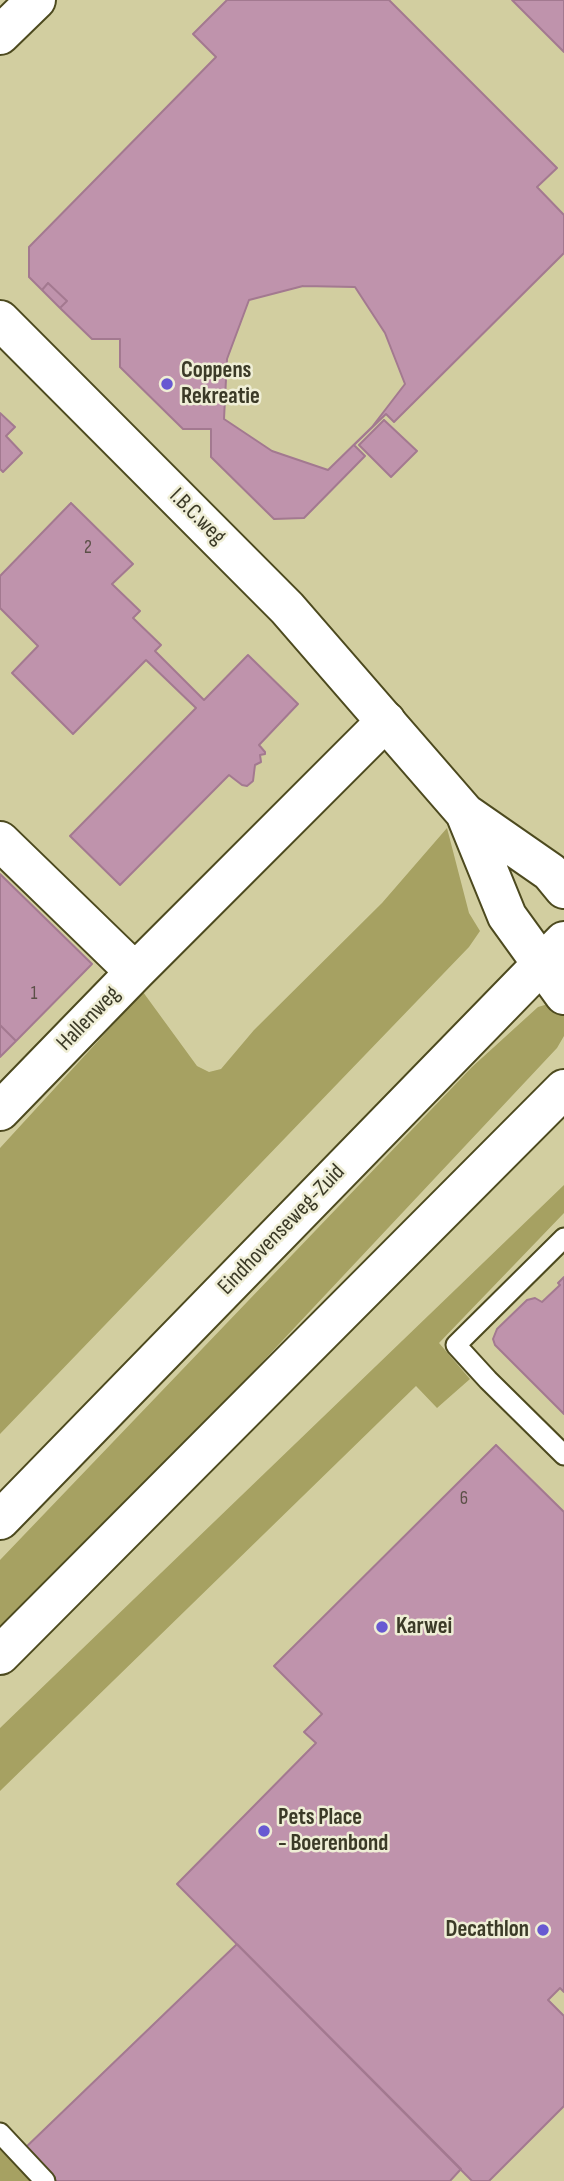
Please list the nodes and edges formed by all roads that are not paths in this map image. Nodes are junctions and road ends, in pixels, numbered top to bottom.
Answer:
1 (36, 0) edge
2 (0, 35) edge
3 (0, 320) edge
4 (386, 721) junction
5 (465, 813) junction
6 (0, 841) edge
7 (564, 889) edge
8 (553, 952) edge
9 (135, 972) junction
10 (564, 995) edge
11 (564, 1089) edge
12 (0, 1111) edge
13 (564, 1238) edge
14 (564, 1455) edge
15 (0, 1520) edge
16 (0, 1655) edge
17 (0, 2133) edge
18 (45, 2181) edge

1 - 2 street
3 - 4 street, I.B.C.weg
4 - 5 street, I.B.C.weg
4 - 9 street
5 - 7 street, I.B.C.weg
5 - 8 street, I.B.C.weg
6 - 9 street, Hallenweg
8 - 10 street, I.B.C.weg
8 - 15 street, Eindhovenseweg-Zuid
9 - 12 street, Hallenweg
11 - 16 street
13 - 14 lane
17 - 18 lane

